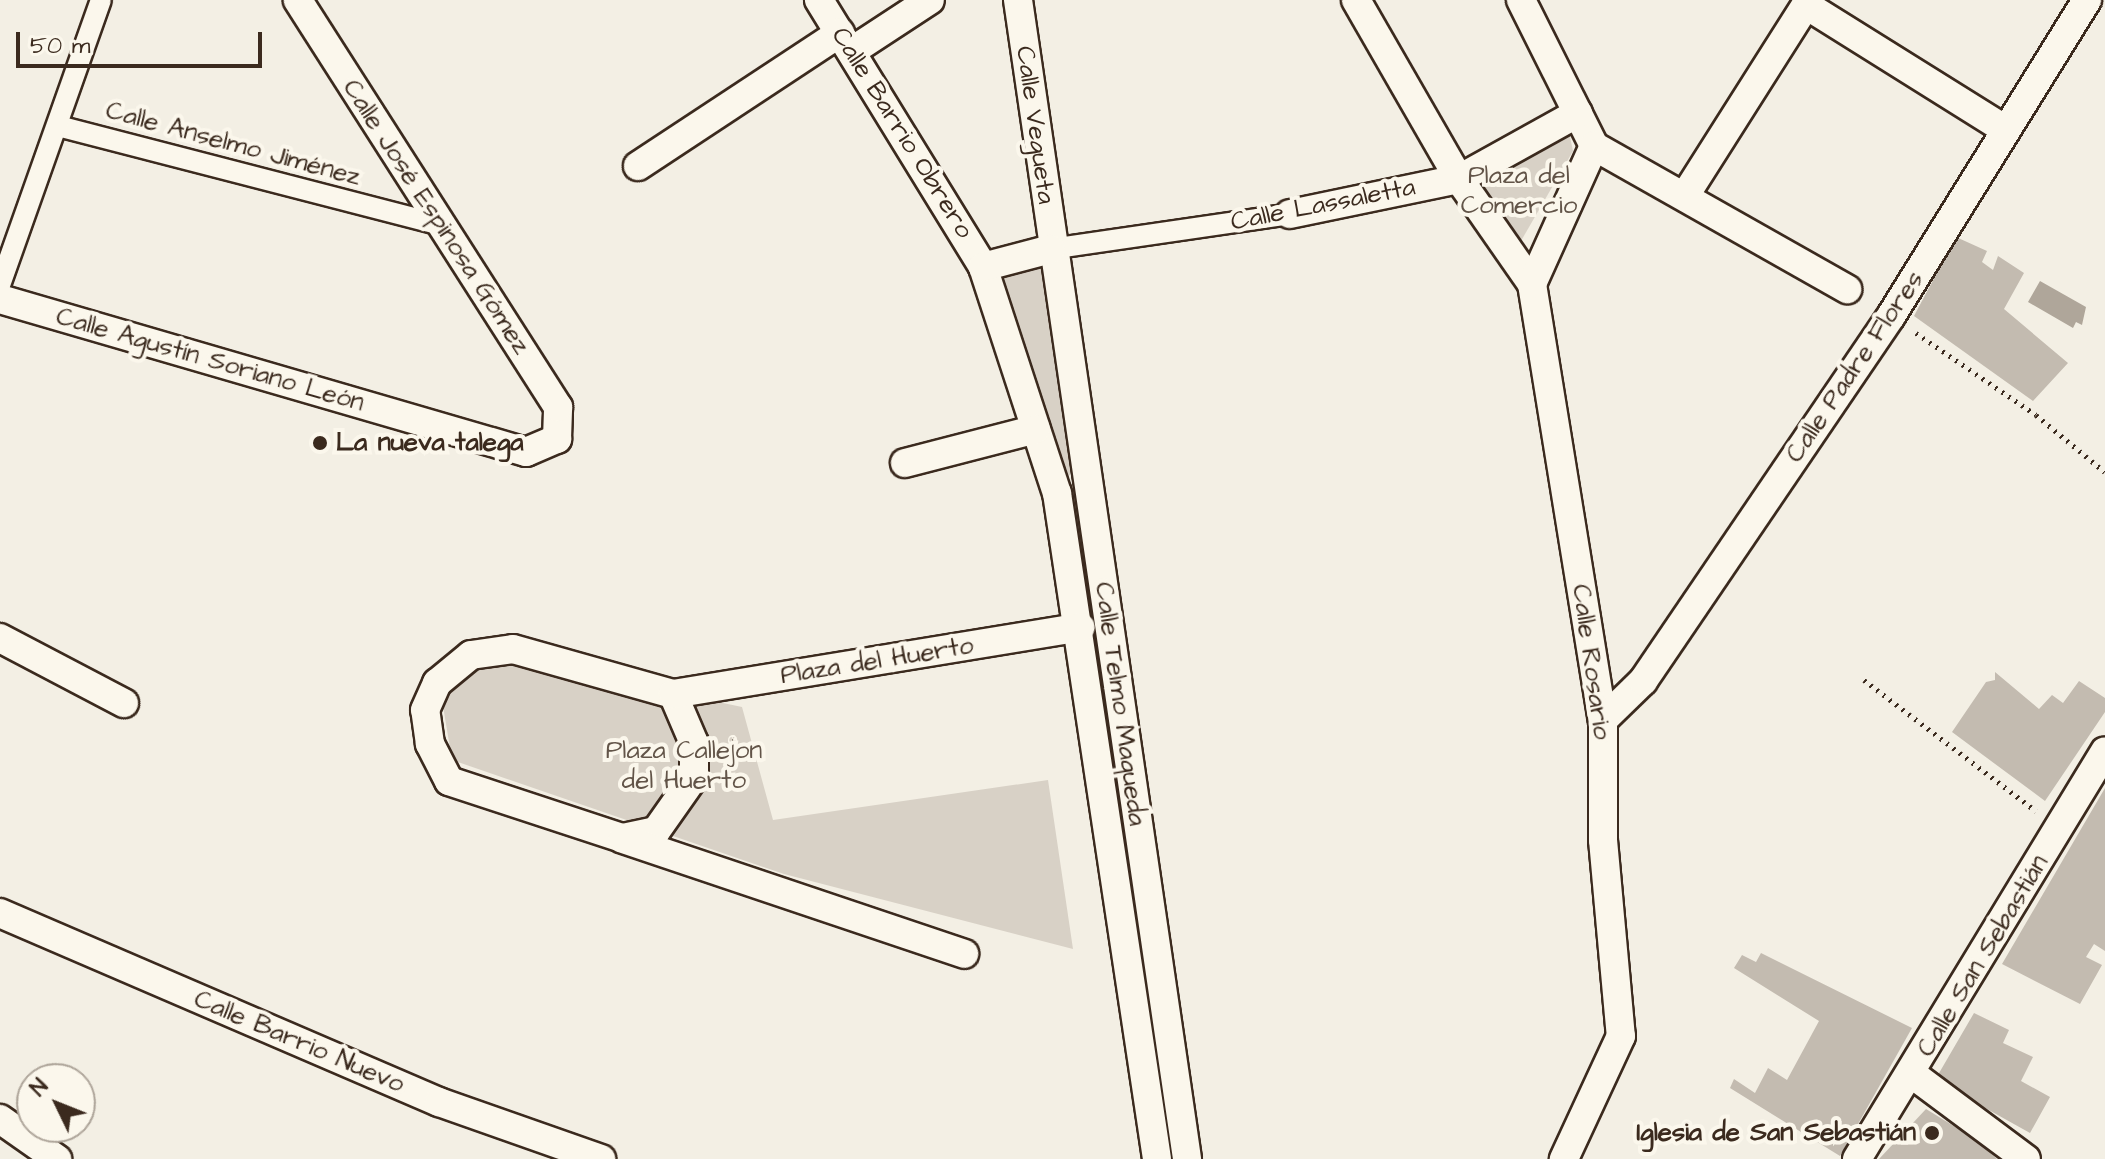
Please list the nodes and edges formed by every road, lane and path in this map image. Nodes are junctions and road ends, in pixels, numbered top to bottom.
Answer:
1 (101, 0) edge
2 (298, 0) edge
3 (819, 0) edge
4 (930, 0) edge
5 (1018, 0) edge
6 (1356, 0) edge
7 (1521, 0) edge
8 (2087, 0) edge
9 (1807, 3) edge
10 (846, 42) junction
11 (1578, 113) junction
12 (58, 126) junction
13 (2006, 130) junction
14 (1594, 146) junction
15 (638, 166) dead end
16 (1459, 179) junction
17 (1686, 194) junction
18 (1290, 214) joint
19 (441, 225) junction
20 (1051, 249) junction
21 (983, 267) junction
22 (1532, 284) junction
23 (0, 285) edge
24 (1847, 289) dead end
25 (0, 299) edge
26 (1891, 316) junction
27 (1036, 429) junction
28 (557, 439) joint
29 (905, 463) dead end
30 (2105, 472) edge
31 (1081, 627) junction
32 (0, 638) edge
33 (1864, 680) dead end
34 (673, 694) junction
35 (124, 703) dead end
36 (1603, 720) junction
37 (2105, 751) edge
38 (2059, 828) junction
39 (622, 838) junction
40 (0, 913) edge
41 (964, 954) dead end
42 (1912, 1074) junction
43 (0, 1119) edge
44 (57, 1159) edge
45 (601, 1159) edge
46 (1157, 1159) edge
47 (1187, 1159) edge
48 (1564, 1159) edge
49 (1857, 1159) edge
50 (2026, 1159) edge

1 - 12 street
2 - 19 street, Calle José Espinosa Gómez
3 - 10 street, Calle Barrio Obrero
4 - 10 street
5 - 20 street, Calle Vegueta
6 - 16 street, Calle Rosario
7 - 11 street
8 - 13 street, Calle Padre Flores
9 - 13 street
9 - 17 street
10 - 15 street
10 - 21 street, Calle Barrio Obrero
11 - 14 street
11 - 16 street, Calle Lassaletta
12 - 19 street, Calle Anselmo Jiménez
12 - 23 street
13 - 26 street, Calle Padre Flores
14 - 17 street
14 - 22 street
16 - 18 street, Calle Lassaletta
16 - 22 street, Calle Rosario
17 - 24 street
18 - 20 street, Calle Lassaletta
19 - 28 street, Calle José Espinosa Gómez
20 - 21 street
20 - 47 street, Calle Telmo Maqueda
21 - 27 street, Calle Telmo Maqueda
22 - 36 street, Calle Rosario
25 - 28 street, Calle Agustín Soriano León
26 - 30 path
26 - 36 street, Calle Padre Flores
27 - 29 street
27 - 31 street, Calle Telmo Maqueda
31 - 34 street, Plaza del Huerto
31 - 46 street, Calle Telmo Maqueda
32 - 35 street
33 - 38 path
34 - 39 street
34 - 39 street, Plaza del Huerto
36 - 48 street, Calle Rosario
37 - 38 street, Calle San Sebastián
38 - 42 street, Calle San Sebastián
39 - 41 street, Plaza del Huerto
40 - 45 street, Calle Barrio Nuevo
42 - 49 street, Calle San Sebastián
42 - 50 street
43 - 44 street

